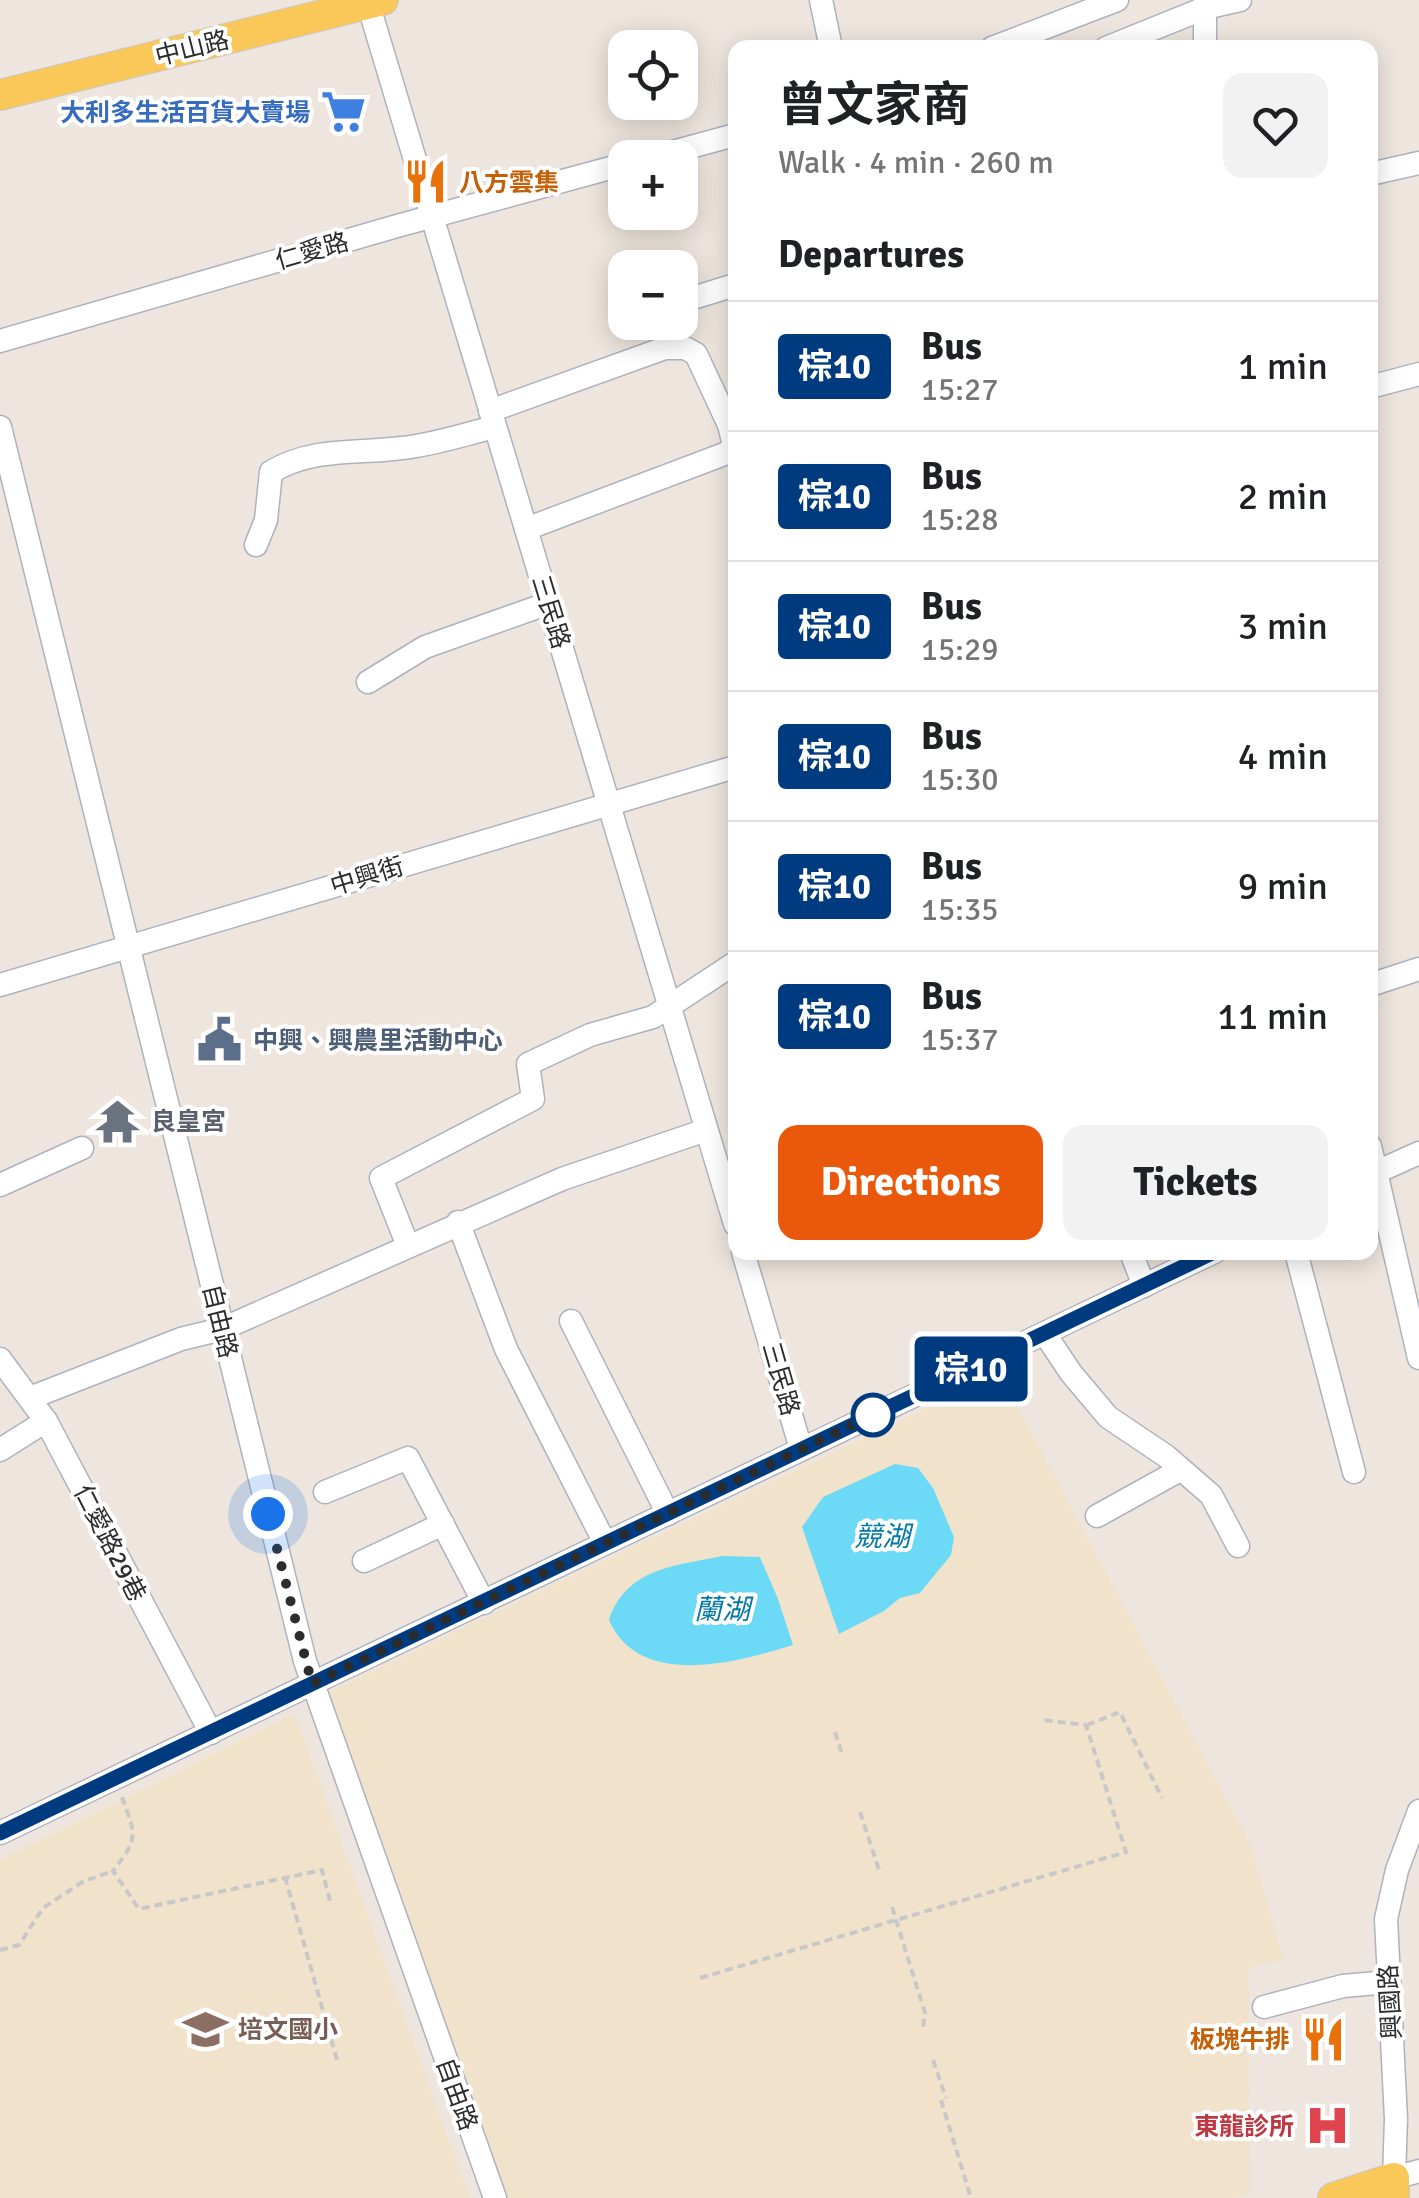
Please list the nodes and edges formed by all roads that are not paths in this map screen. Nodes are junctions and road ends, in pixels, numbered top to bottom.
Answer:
1 (821, 0) edge
2 (1117, 0) edge
3 (1240, 0) edge
4 (372, 1) edge
5 (1205, 4) edge
6 (828, 40) edge
7 (1013, 40) edge
8 (1124, 40) edge
9 (1205, 40) edge
10 (0, 95) edge
11 (728, 136) edge
12 (698, 144) edge
13 (1419, 163) edge
14 (608, 169) edge
15 (1378, 172) edge
16 (431, 217) junction
17 (728, 287) edge
18 (698, 296) edge
19 (0, 342) edge
20 (1419, 374) edge
21 (1378, 384) edge
22 (728, 416) edge
23 (493, 419) junction
24 (0, 427) edge
25 (728, 452) edge
26 (526, 529) junction
27 (256, 545) dead end
28 (549, 603) junction
29 (368, 682) dead end
30 (728, 769) edge
31 (607, 805) junction
32 (128, 947) junction
33 (728, 967) edge
34 (1419, 969) edge
35 (1378, 982) edge
36 (0, 985) edge
37 (668, 1006) junction
38 (706, 1130) junction
39 (82, 1148) dead end
40 (1419, 1154) edge
41 (725, 1155) edge
42 (1378, 1172) edge
43 (0, 1185) edge
44 (1378, 1194) edge
45 (458, 1222) junction
46 (408, 1246) junction
47 (745, 1260) edge
48 (1134, 1260) edge
49 (1198, 1260) edge
50 (1298, 1260) edge
51 (1144, 1286) junction
52 (572, 1321) dead end
53 (222, 1329) junction
54 (1045, 1334) junction
55 (1419, 1358) edge
56 (0, 1359) edge
57 (30, 1398) junction
58 (46, 1421) junction
59 (801, 1449) junction
60 (0, 1450) edge
61 (1180, 1470) junction
62 (1354, 1472) dead end
63 (326, 1492) dead end
64 (668, 1514) junction
65 (1097, 1516) dead end
66 (443, 1524) junction
67 (605, 1544) junction
68 (1238, 1546) dead end
69 (364, 1562) dead end
70 (484, 1603) junction
71 (312, 1684) junction
72 (211, 1733) junction
73 (1419, 1811) edge
74 (0, 1833) edge
75 (1389, 1982) junction
76 (1264, 2007) dead end
77 (1402, 2182) edge
78 (495, 2198) edge
79 (1334, 2198) edge

1 - 6 street
2 - 7 street
3 - 5 street
4 - 10 main road, 中山路
4 - 16 street, 三民路
5 - 8 street
5 - 9 street
11 - 12 street
13 - 15 street
14 - 16 street, 仁愛路
16 - 19 street, 仁愛路
16 - 23 street, 三民路
17 - 18 street
20 - 21 street
22 - 23 street
23 - 26 street, 三民路
23 - 27 street
24 - 32 street, 自由路
25 - 26 street
26 - 28 street, 三民路
28 - 29 street
28 - 31 street, 三民路
30 - 31 street, 中興街
31 - 32 street, 中興街
31 - 37 street, 三民路
32 - 36 street, 中興街
32 - 53 street, 自由路
33 - 37 street
34 - 35 street
37 - 38 street, 三民路
37 - 46 street
38 - 41 street, 三民路
38 - 45 street
39 - 43 street
40 - 42 street
44 - 55 street
45 - 46 street
45 - 67 street
46 - 53 street
47 - 59 street, 三民路
48 - 51 street
49 - 51 street
50 - 62 street
51 - 54 street
52 - 64 street
53 - 57 street
53 - 71 street, 自由路
54 - 59 street
54 - 61 street
56 - 57 street, 仁愛路29巷
57 - 58 street, 仁愛路29巷
58 - 60 street
58 - 72 street, 仁愛路29巷
59 - 64 street
61 - 65 street
61 - 68 street
63 - 66 street
64 - 67 street
66 - 69 street
66 - 70 street
67 - 70 street
70 - 71 street
71 - 72 street
71 - 78 street, 自由路
72 - 74 street
73 - 75 street, 興國路
75 - 76 street
75 - 77 street, 興國路
77 - 79 main road

